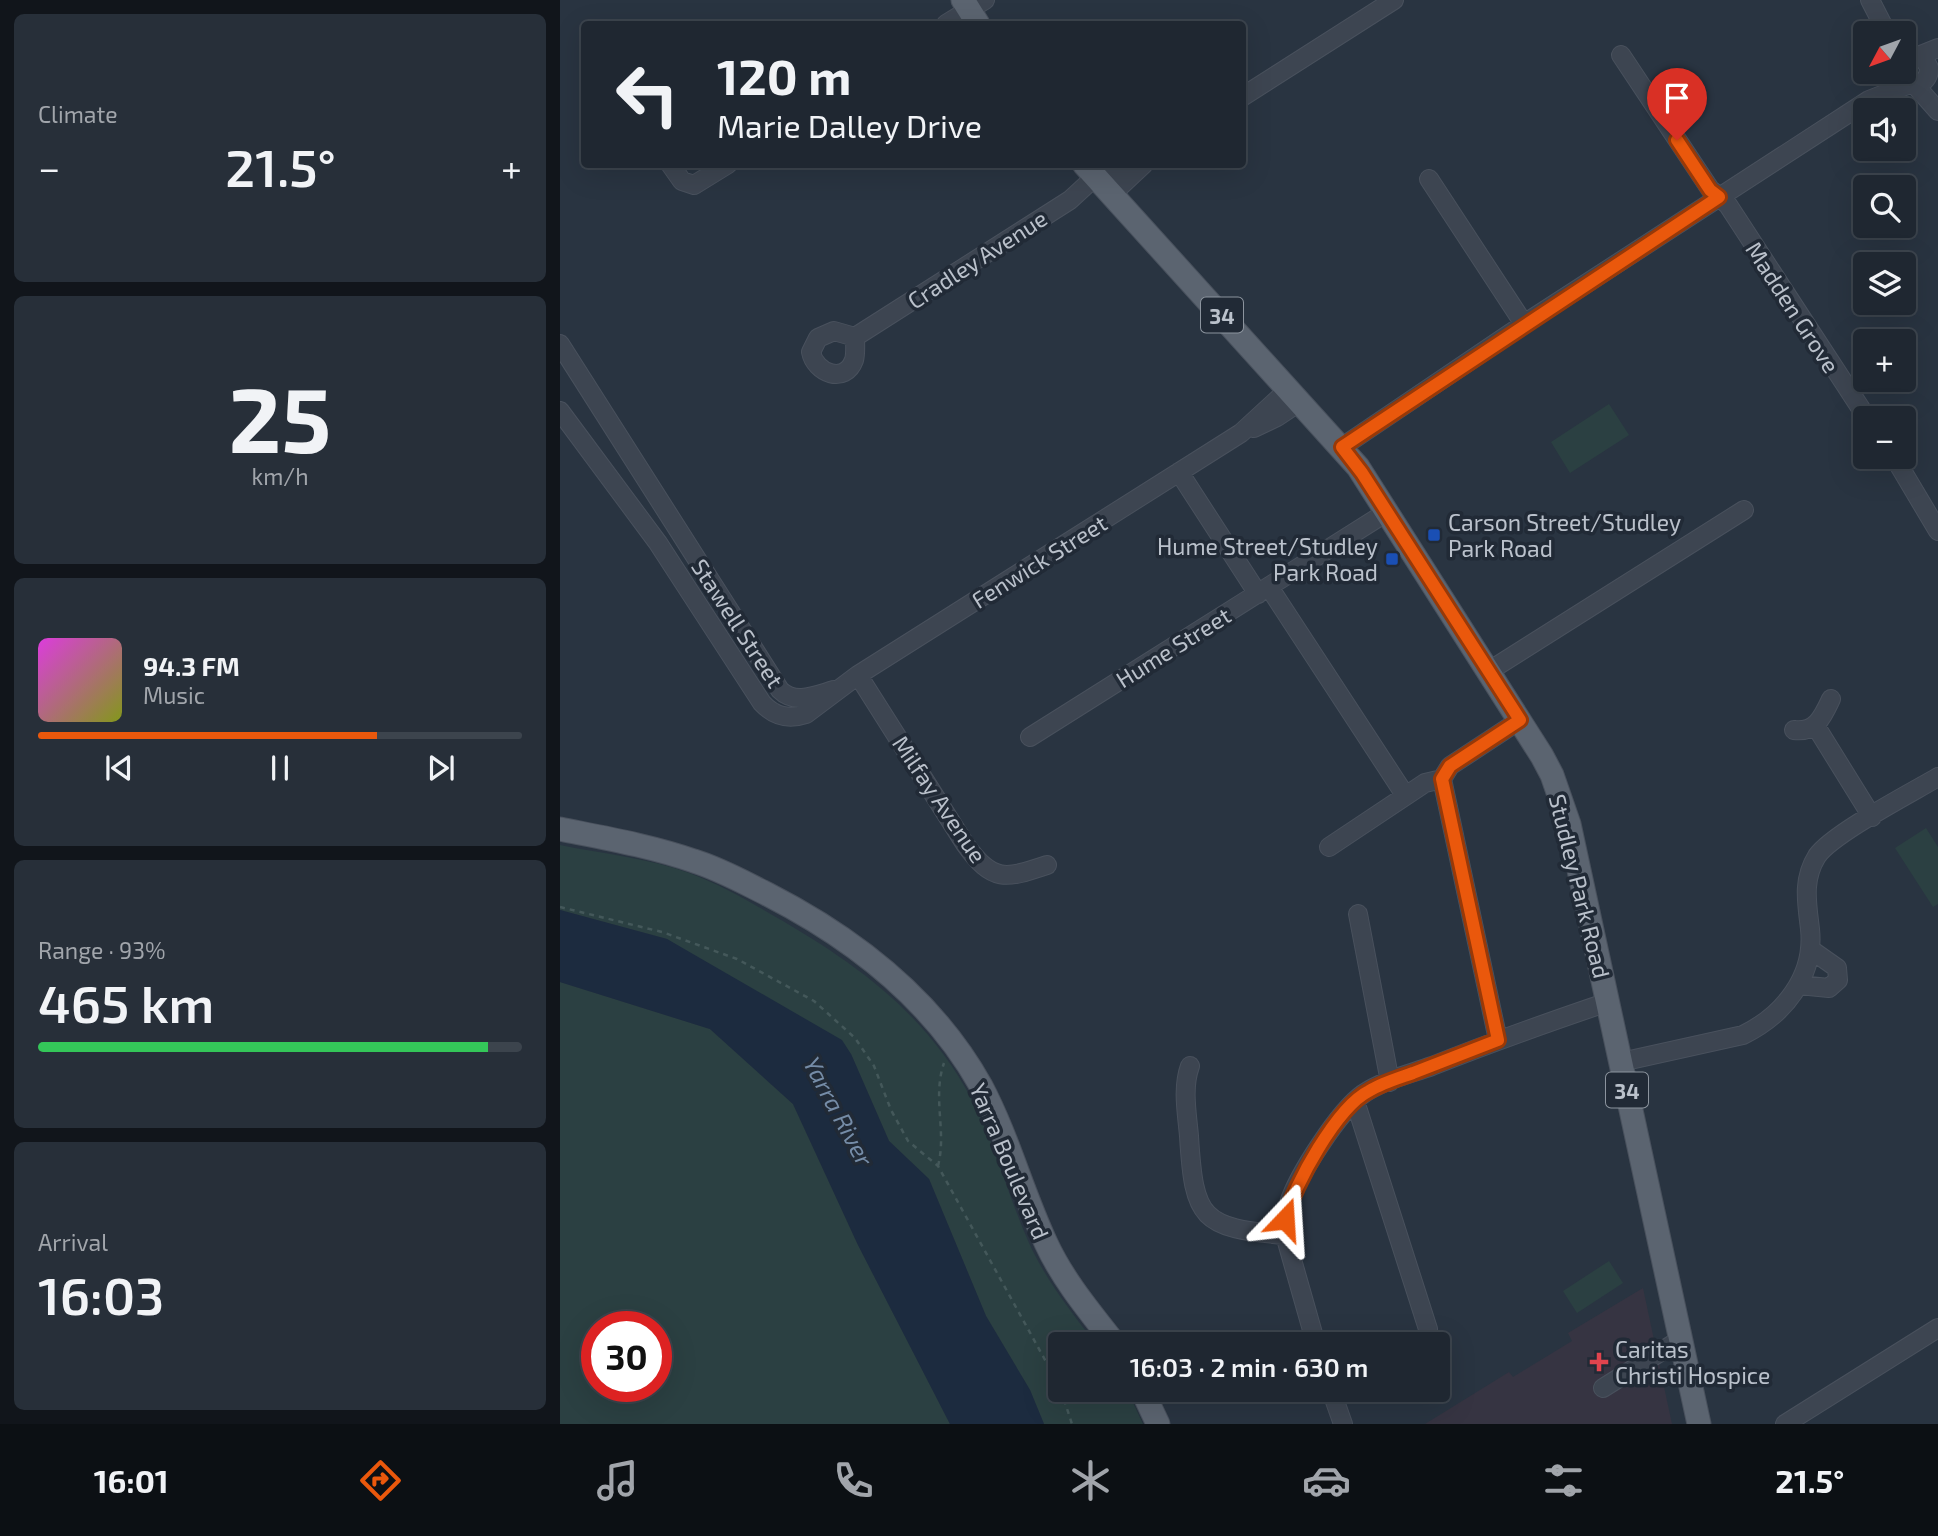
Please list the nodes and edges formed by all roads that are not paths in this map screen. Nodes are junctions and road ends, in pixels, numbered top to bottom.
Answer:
1 (1394, 0) edge
2 (1870, 0) edge
3 (974, 9) edge
4 (1880, 16) junction
5 (952, 21) edge
6 (1882, 21) edge
7 (1884, 21) edge
8 (1938, 48) edge
9 (1916, 52) edge
10 (1621, 55) dead end
11 (1916, 56) edge
12 (1916, 75) edge
13 (1899, 84) edge
14 (1246, 94) edge
15 (1938, 103) edge
16 (1938, 111) edge
17 (673, 168) edge
18 (722, 168) edge
19 (1118, 168) edge
20 (1131, 168) edge
21 (1097, 179) edge
22 (1429, 179) dead end
23 (1719, 197) junction
24 (1524, 324) junction
25 (855, 337) dead end
26 (560, 344) edge
27 (1295, 395) junction
28 (1859, 406) edge
29 (560, 411) edge
30 (1342, 447) junction
31 (1901, 469) edge
32 (1179, 472) junction
33 (1744, 510) dead end
34 (1387, 512) junction
35 (1938, 531) edge
36 (1264, 590) junction
37 (1489, 671) junction
38 (858, 675) junction
39 (837, 689) junction
40 (1831, 699) dead end
41 (1520, 720) junction
42 (1815, 725) junction
43 (1794, 730) dead end
44 (1030, 737) dead end
45 (1938, 778) edge
46 (1442, 779) junction
47 (1405, 795) junction
48 (1872, 817) junction
49 (560, 829) edge
50 (1329, 847) dead end
51 (1047, 865) dead end
52 (1358, 914) dead end
53 (1810, 949) junction
54 (1799, 985) junction
55 (1608, 1002) junction
56 (1498, 1040) junction
57 (1621, 1062) junction
58 (1190, 1066) dead end
59 (1390, 1082) junction
60 (1355, 1101) junction
61 (1285, 1235) junction
62 (1938, 1328) edge
63 (1428, 1329) dead end
64 (1106, 1332) edge
65 (1313, 1332) edge
66 (1681, 1339) junction
67 (1603, 1388) dead end
68 (1148, 1402) edge
69 (1335, 1402) edge
70 (1158, 1424) edge
71 (1343, 1424) edge
72 (1699, 1424) edge
73 (1785, 1424) edge

1 - 14 street
2 - 4 street
3 - 5 street
4 - 6 street
4 - 7 street
8 - 9 street
10 - 23 street, Madden Grove
11 - 12 street
12 - 15 street
12 - 16 street
13 - 23 street
17 - 18 street
19 - 21 street
20 - 21 street
21 - 25 street, Cradley Avenue
21 - 27 main road, Studley Park Road / 34
22 - 24 street
23 - 24 street
23 - 28 street, Madden Grove
24 - 30 street
26 - 39 street, Stawell Street
27 - 30 main road, Studley Park Road / 34
27 - 32 street, Fenwick Street
29 - 39 street, Stawell Street
30 - 34 main road, Studley Park Road / 34
31 - 35 street
32 - 36 street
32 - 38 street, Fenwick Street
33 - 37 street
34 - 36 street, Hume Street
34 - 37 main road, Studley Park Road / 34
36 - 44 street, Hume Street
36 - 47 street
37 - 41 main road, Studley Park Road / 34
38 - 39 street, Fenwick Street
38 - 51 street, Milfay Avenue
40 - 42 street
41 - 46 street
41 - 55 main road, Studley Park Road / 34
42 - 43 street
42 - 48 street
45 - 48 street
46 - 47 street
46 - 56 street
47 - 50 street
48 - 53 street
49 - 64 main road, Yarra Boulevard
52 - 59 street
53 - 54 street
53 - 54 street
54 - 57 street
55 - 56 street
55 - 57 main road, Studley Park Road / 34
56 - 59 street
57 - 66 main road, Studley Park Road / 34
58 - 61 street
59 - 60 street
60 - 61 street
60 - 63 street
61 - 65 street
62 - 73 street
66 - 67 street
66 - 72 main road, Studley Park Road / 34
68 - 70 main road
69 - 71 street

